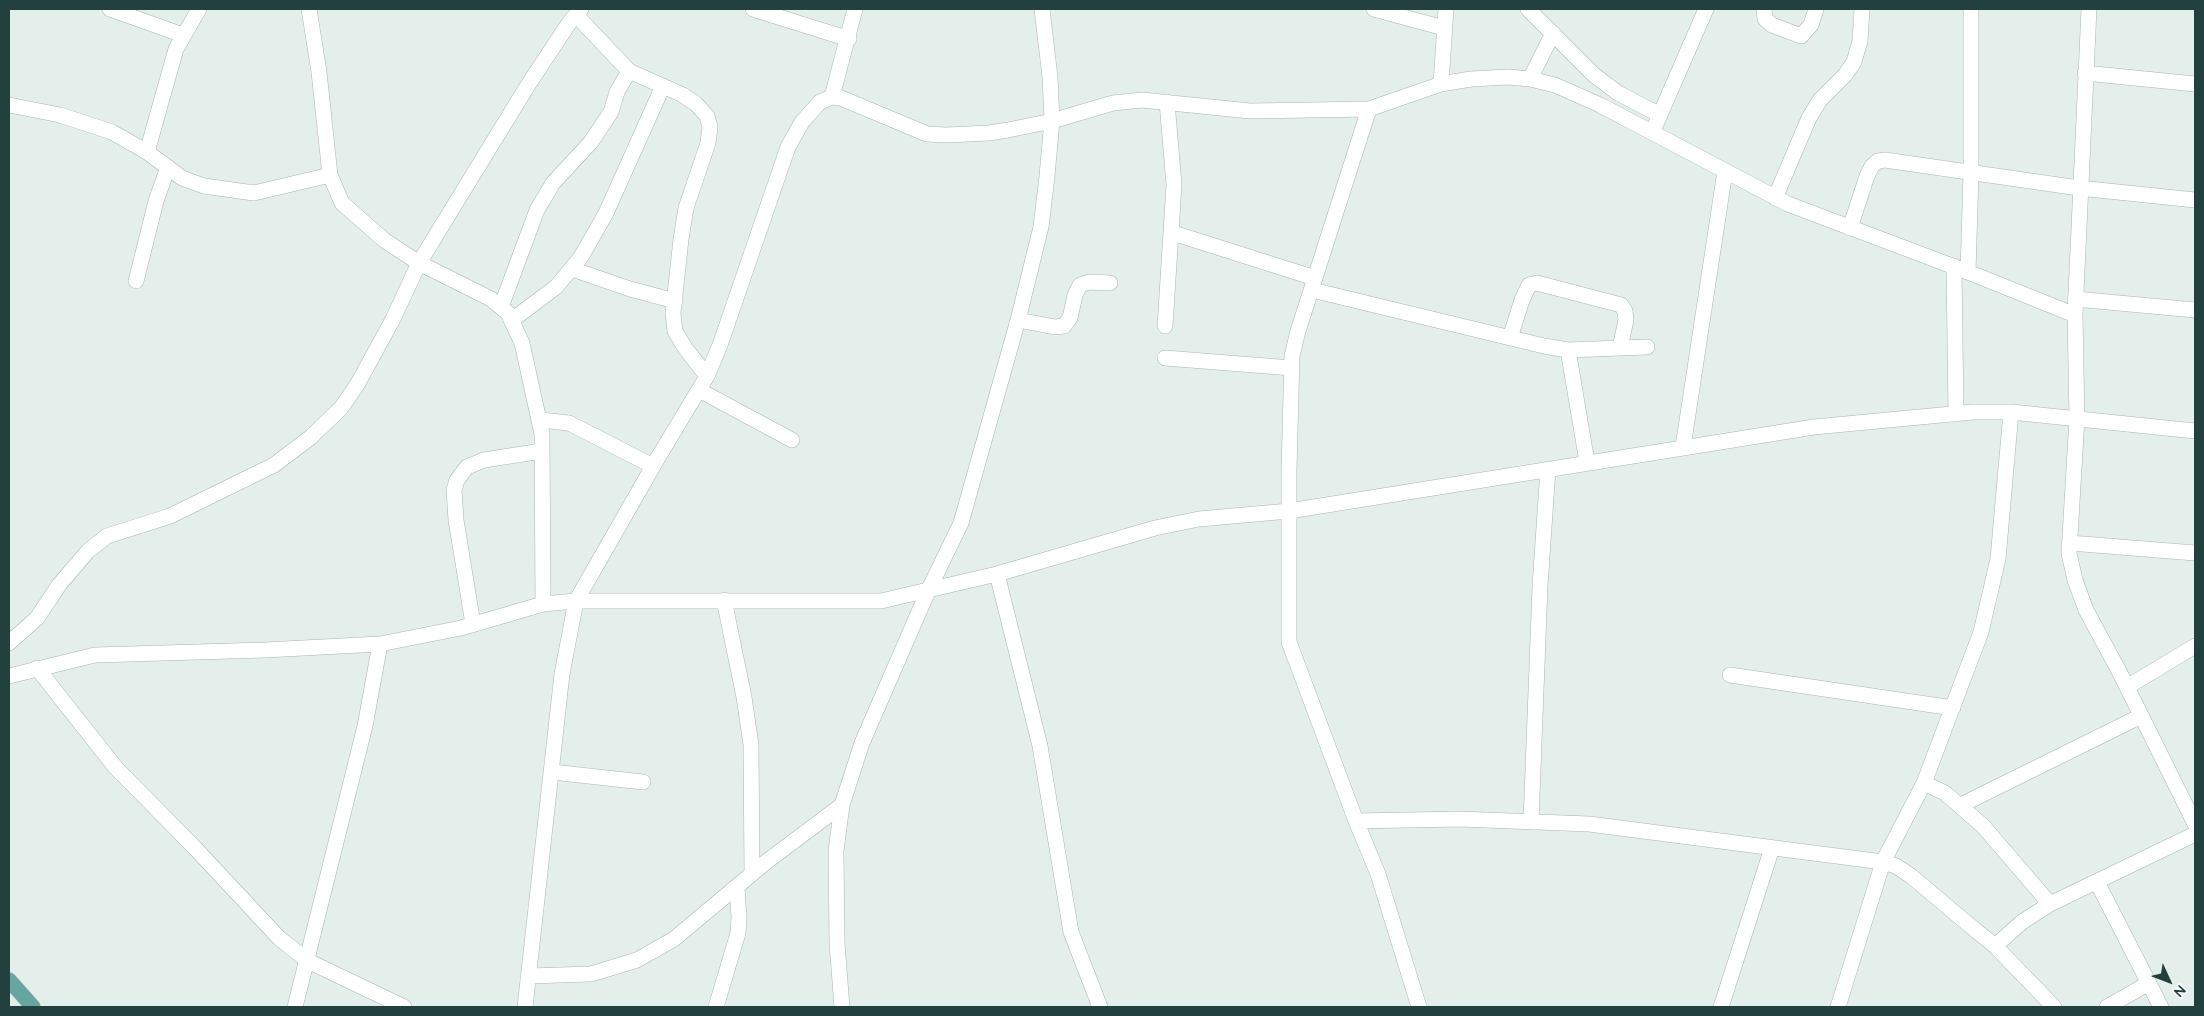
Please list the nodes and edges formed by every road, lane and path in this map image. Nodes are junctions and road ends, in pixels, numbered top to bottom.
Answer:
1 (110, 9) edge
2 (200, 9) edge
3 (309, 9) edge
4 (753, 9) edge
5 (855, 9) edge
6 (1042, 9) edge
7 (1374, 9) edge
8 (1446, 9) edge
9 (1706, 9) edge
10 (1764, 9) edge
11 (1816, 9) edge
12 (1862, 9) edge
13 (1971, 9) edge
14 (2089, 9) edge
15 (1534, 11) edge
16 (578, 12) edge
17 (1444, 28) junction
18 (1553, 33) junction
19 (184, 35) junction
20 (849, 39) junction
21 (629, 71) junction
22 (2085, 73) junction
23 (1530, 79) junction
24 (1441, 84) junction
25 (2195, 84) edge
26 (663, 86) junction
27 (832, 97) junction
28 (1167, 102) junction
29 (9, 105) edge
30 (1369, 109) junction
31 (1660, 115) junction
32 (1052, 121) junction
33 (1652, 132) junction
34 (147, 152) junction
35 (168, 168) junction
36 (1725, 171) junction
37 (1971, 174) junction
38 (330, 175) junction
39 (2079, 188) junction
40 (1775, 198) junction
41 (2195, 200) edge
42 (1850, 228) junction
43 (1173, 233) junction
44 (419, 263) junction
45 (1961, 269) junction
46 (572, 270) junction
47 (136, 281) dead end
48 (1110, 283) dead end
49 (1314, 284) junction
50 (2075, 298) junction
51 (675, 301) junction
52 (501, 307) junction
53 (2195, 310) edge
54 (2075, 315) junction
55 (512, 320) junction
56 (1018, 320) junction
57 (1165, 326) dead end
58 (1510, 338) junction
59 (1620, 348) junction
60 (1647, 348) dead end
61 (1568, 350) junction
62 (1165, 358) dead end
63 (1292, 368) junction
64 (707, 376) junction
65 (699, 390) junction
66 (2011, 412) junction
67 (1956, 414) junction
68 (2077, 418) junction
69 (540, 420) junction
70 (2195, 431) edge
71 (792, 440) dead end
72 (1684, 447) junction
73 (542, 451) junction
74 (1587, 462) junction
75 (653, 466) junction
76 (1548, 469) junction
77 (1289, 511) junction
78 (2070, 544) junction
79 (2195, 553) edge
80 (997, 574) junction
81 (928, 591) junction
82 (724, 600) junction
83 (576, 601) junction
84 (543, 604) junction
85 (473, 624) junction
86 (9, 643) edge
87 (380, 644) junction
88 (2195, 646) edge
89 (37, 668) junction
90 (11, 670) edge
91 (1730, 675) dead end
92 (2126, 686) junction
93 (1952, 708) junction
94 (2141, 716) junction
95 (552, 772) junction
96 (643, 782) dead end
97 (1924, 783) junction
98 (842, 805) junction
99 (1961, 805) junction
100 (1356, 821) junction
101 (1531, 822) junction
102 (2195, 824) edge
103 (2195, 834) edge
104 (1772, 848) junction
105 (1883, 862) junction
106 (752, 874) junction
107 (2097, 882) junction
108 (737, 887) junction
109 (2050, 904) junction
110 (1995, 946) junction
111 (308, 961) junction
112 (529, 976) junction
113 (9, 980) edge
114 (2148, 983) junction
115 (33, 1007) edge
116 (295, 1007) edge
117 (404, 1007) edge
118 (525, 1007) edge
119 (716, 1007) edge
120 (842, 1007) edge
121 (1100, 1007) edge
122 (1419, 1007) edge
123 (1721, 1007) edge
124 (1838, 1007) edge
125 (2054, 1007) edge
126 (2108, 1007) edge
127 (2161, 1007) edge

1 - 19 street
2 - 19 street
3 - 38 street
4 - 20 street
5 - 20 street
6 - 32 street
7 - 17 street
8 - 17 street
9 - 31 street
10 - 11 street
12 - 40 street
13 - 37 street
14 - 22 street
15 - 18 street
16 - 21 street
16 - 44 street
17 - 24 street
18 - 23 street
18 - 31 street
19 - 34 street
20 - 27 street
21 - 26 street
21 - 52 street
22 - 25 street
22 - 39 street
23 - 24 street
23 - 33 street
24 - 30 street
26 - 46 street
26 - 51 street
27 - 32 street
27 - 64 street
28 - 30 street
28 - 32 street
28 - 43 street
29 - 34 street
30 - 49 street
31 - 33 street
32 - 56 street
33 - 36 street
34 - 35 street
35 - 38 street
35 - 47 street
36 - 40 street
36 - 72 street
37 - 39 street
37 - 42 street
37 - 45 street
38 - 44 street
39 - 41 street
39 - 50 street
40 - 42 street
42 - 45 street
43 - 49 street
43 - 57 street
44 - 52 street
44 - 86 street
45 - 54 street
45 - 67 street
46 - 51 street
46 - 55 street
48 - 56 street
49 - 58 street
49 - 63 street
50 - 53 street
50 - 54 street
51 - 64 street
52 - 55 street
54 - 68 street
55 - 69 street
56 - 81 street
58 - 59 street
58 - 61 street
59 - 60 street
59 - 61 street
61 - 74 street
62 - 63 street
63 - 77 street
64 - 65 street
65 - 71 street
65 - 75 street
66 - 67 street
66 - 68 street
66 - 93 street
67 - 72 street
68 - 70 street
68 - 78 street
69 - 73 street
69 - 75 street
72 - 74 street
73 - 84 street
73 - 85 street
74 - 76 street
75 - 83 street
76 - 77 street
76 - 101 street
77 - 80 street
77 - 100 street
78 - 79 street
78 - 92 street
80 - 81 street
80 - 121 street
81 - 82 street
81 - 98 street
82 - 83 street
82 - 106 street
83 - 84 street
83 - 95 street
84 - 85 street
85 - 87 street
87 - 89 street
87 - 111 street
88 - 92 street
89 - 90 street
89 - 111 street
91 - 93 street
92 - 94 street
93 - 97 street
94 - 99 street
94 - 102 street
95 - 96 street
95 - 112 street
97 - 99 street
97 - 105 street
98 - 106 street
98 - 120 street
99 - 109 street
100 - 101 street
100 - 122 street
101 - 104 street
103 - 107 street
104 - 105 street
104 - 123 street
105 - 110 street
105 - 124 street
106 - 108 street
107 - 109 street
107 - 114 street
108 - 112 street
108 - 119 street
109 - 110 street
110 - 125 street
111 - 116 street
111 - 117 street
112 - 118 street
113 - 115 main road
114 - 126 street
114 - 127 street

